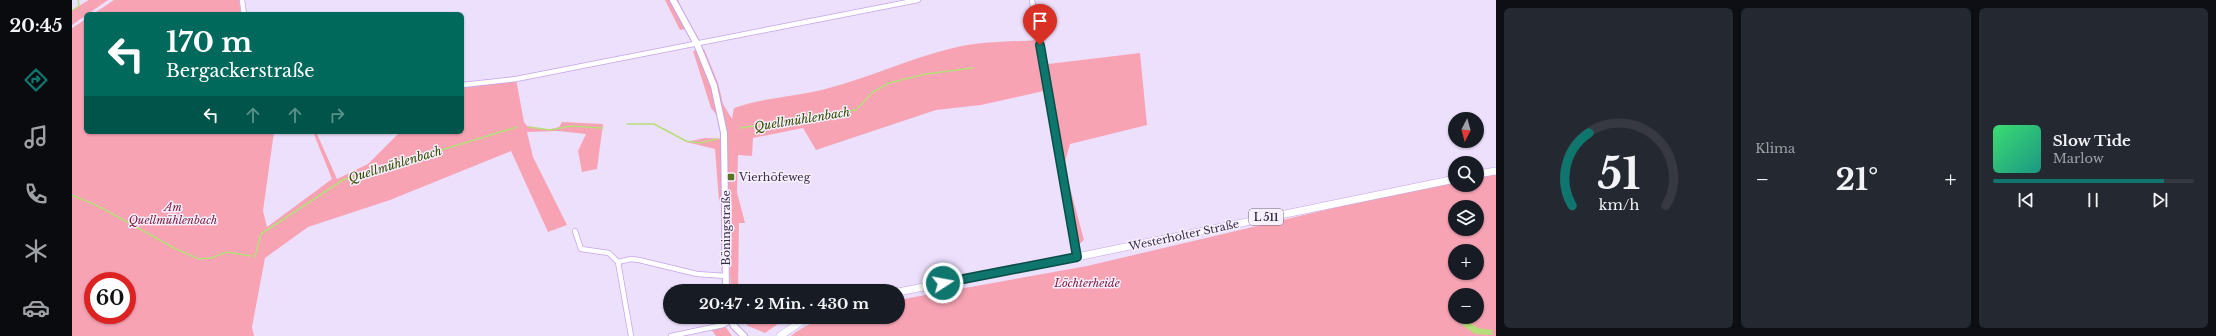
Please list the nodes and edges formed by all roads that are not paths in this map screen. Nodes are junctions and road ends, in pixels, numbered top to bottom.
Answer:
1 (242, 0) edge
2 (673, 0) edge
3 (918, 0) edge
4 (1032, 0) edge
5 (244, 12) edge
6 (697, 44) junction
7 (464, 85) edge
8 (1496, 171) edge
9 (1484, 173) edge
10 (1448, 180) edge
11 (575, 231) dead end
12 (1077, 257) junction
13 (618, 262) junction
14 (726, 276) junction
15 (726, 284) edge
16 (905, 291) edge
17 (724, 324) edge
18 (734, 324) edge
19 (798, 324) edge
20 (631, 336) edge
21 (671, 336) edge
22 (744, 336) edge
23 (780, 336) edge

1 - 5 street
2 - 6 main road, Böningstraße
3 - 6 street
4 - 12 street
6 - 7 street
6 - 14 main road, Böningstraße
8 - 9 main road
10 - 12 main road, Westerholter Straße / L 511
11 - 13 street
12 - 16 main road, L 511
13 - 14 street, Böningstraße
13 - 20 street
14 - 15 main road, Böningstraße
17 - 21 street
18 - 22 main road
19 - 23 main road

